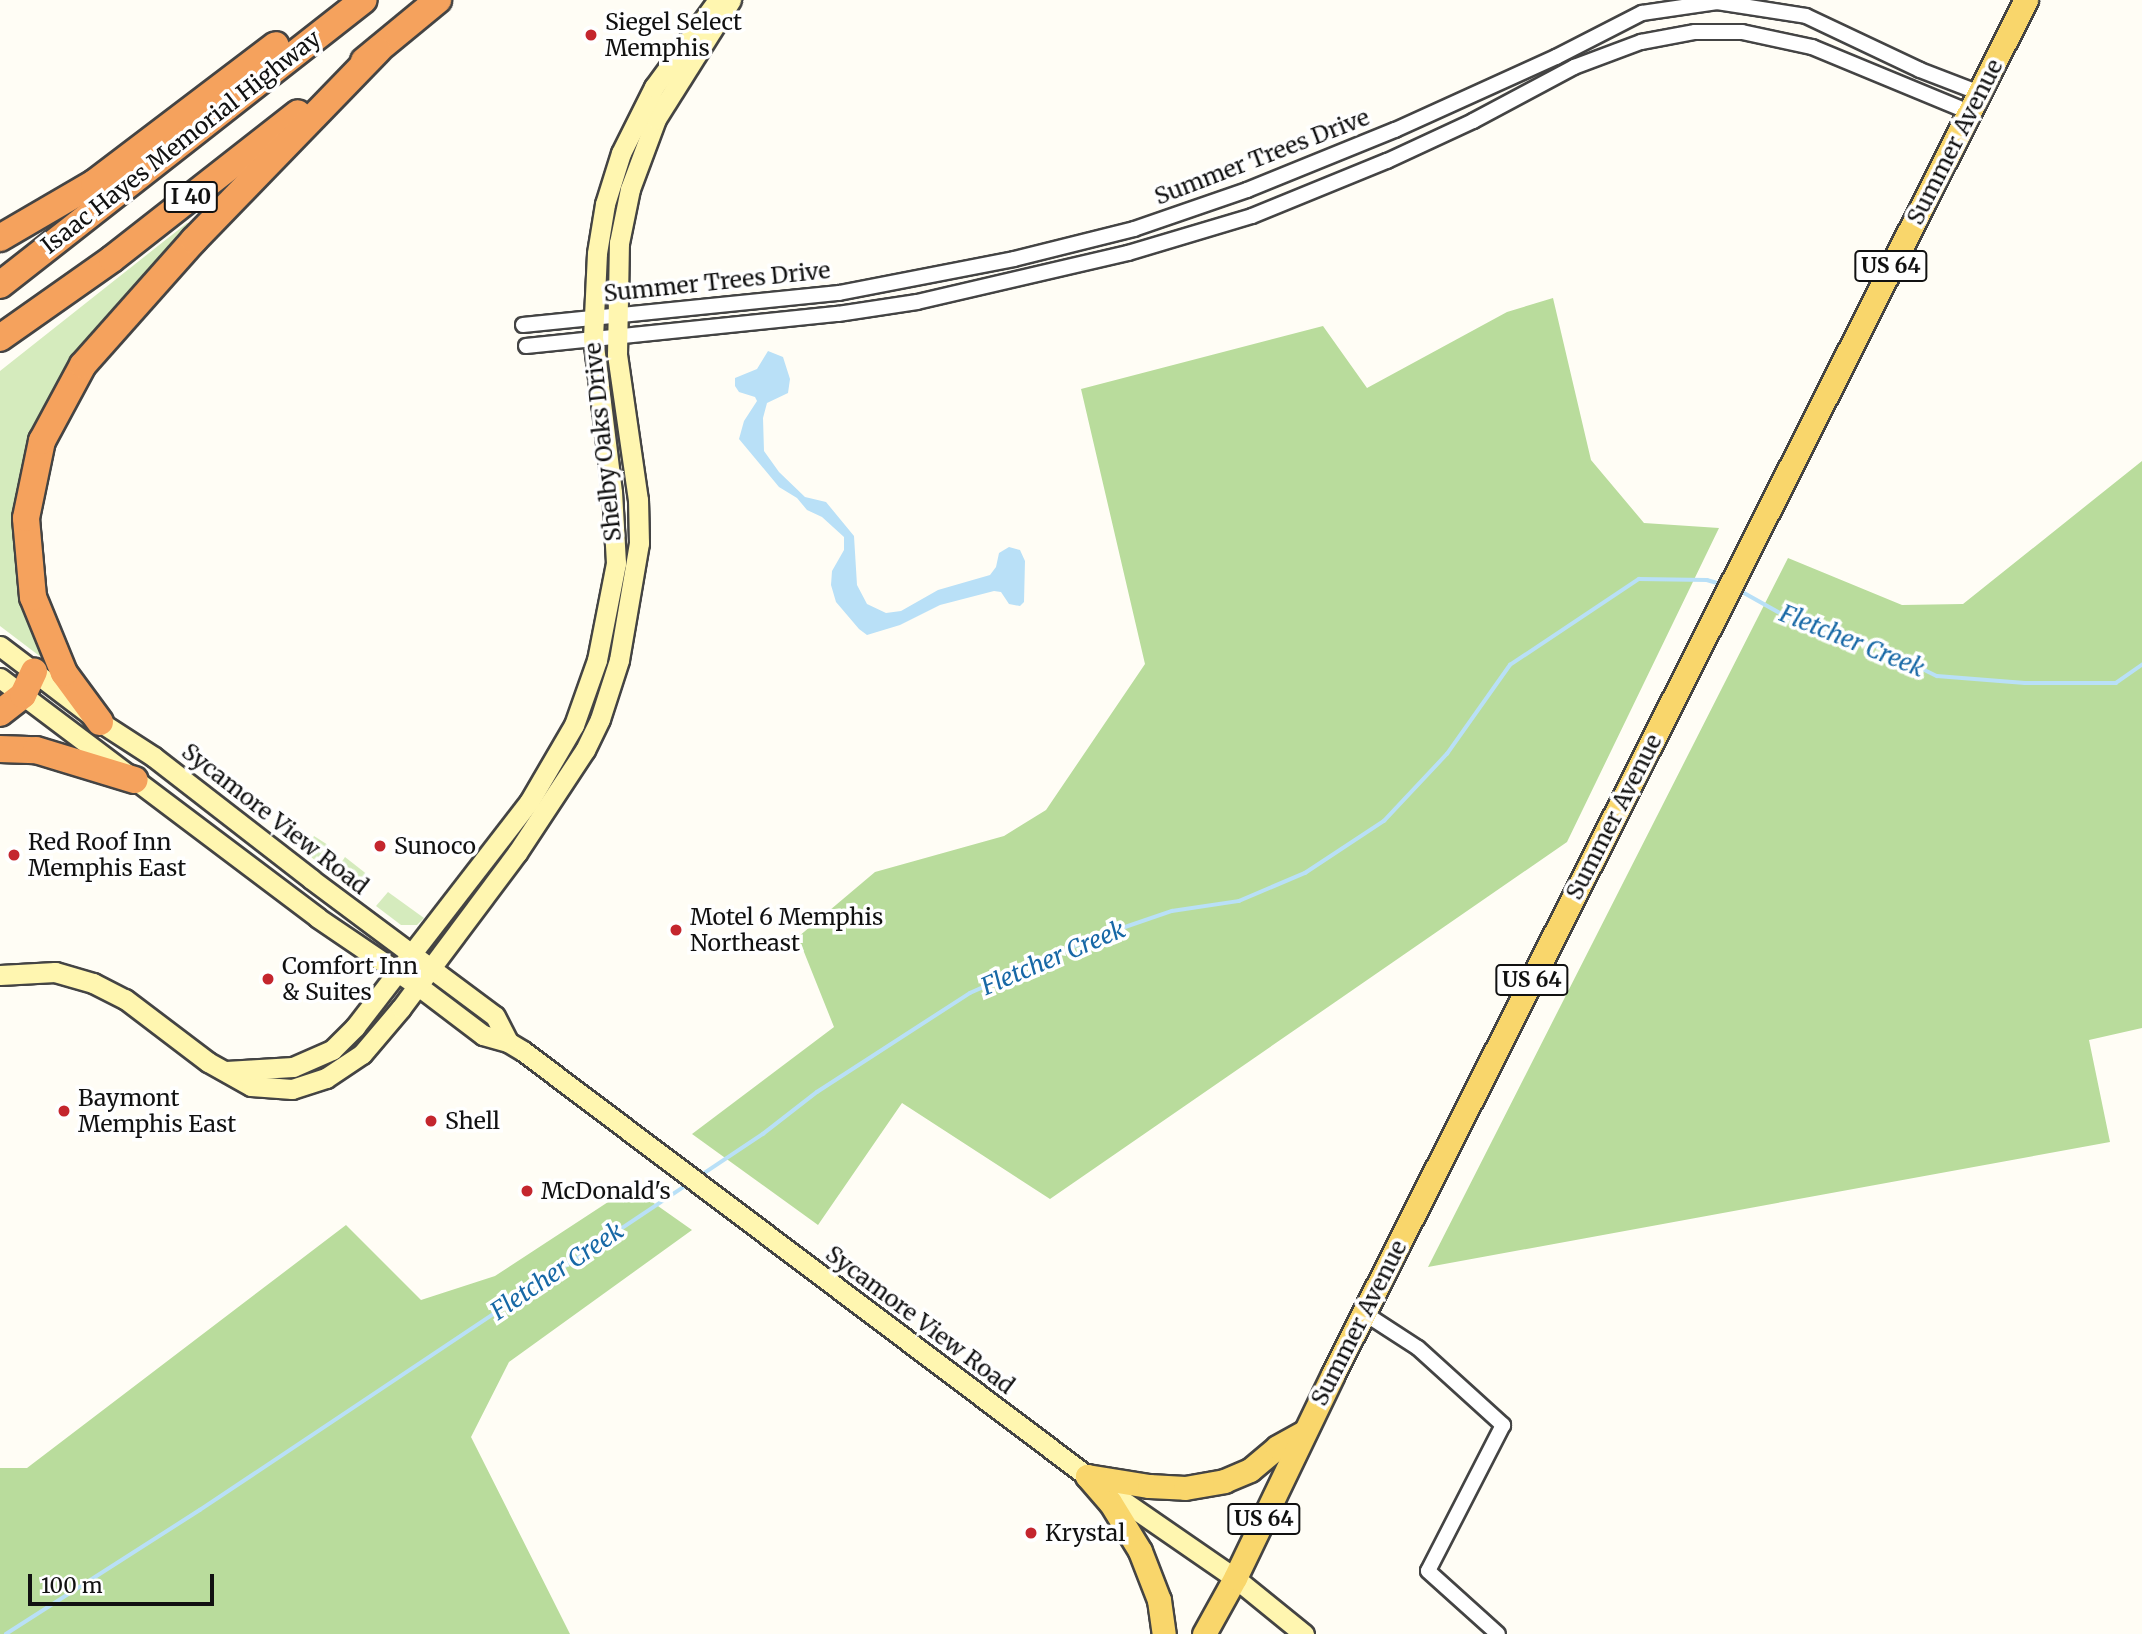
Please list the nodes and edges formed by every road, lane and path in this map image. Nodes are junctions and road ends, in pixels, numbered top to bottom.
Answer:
1 (336, 0) edge
2 (362, 0) edge
3 (438, 0) edge
4 (718, 0) edge
5 (731, 0) edge
6 (2026, 0) edge
7 (378, 50) junction
8 (1492, 86) junction
9 (1974, 103) junction
10 (1501, 106) junction
11 (0, 238) edge
12 (0, 285) edge
13 (616, 314) junction
14 (593, 317) junction
15 (523, 325) dead end
16 (617, 336) junction
17 (0, 338) edge
18 (593, 338) junction
19 (526, 346) dead end
20 (0, 646) edge
21 (0, 678) edge
22 (28, 683) junction
23 (0, 713) edge
24 (100, 722) junction
25 (0, 749) edge
26 (135, 780) junction
27 (413, 954) junction
28 (430, 967) junction
29 (398, 974) junction
30 (0, 975) edge
31 (417, 985) junction
32 (508, 1042) junction
33 (226, 1071) junction
34 (1364, 1313) junction
35 (1304, 1432) junction
36 (1087, 1476) junction
37 (1235, 1578) junction
38 (1164, 1634) edge
39 (1204, 1634) edge
40 (1304, 1634) edge
41 (1497, 1634) edge

1 - 11 highway
2 - 12 highway, Isaac Hayes Memorial Highway / I 40
3 - 7 highway, Isaac Hayes Memorial Highway / I 40
4 - 14 street, Shelby Oaks Drive
5 - 13 street, Shelby Oaks Drive
6 - 9 main road, Summer Avenue / US 64
7 - 17 highway, Isaac Hayes Memorial Highway / I 40
7 - 24 highway
8 - 9 street, Summer Trees Drive
8 - 10 street
8 - 13 street, Summer Trees Drive
9 - 10 street, Summer Trees Drive
9 - 34 main road, Summer Avenue / US 64
10 - 16 street, Summer Trees Drive
13 - 14 street, Summer Trees Drive
13 - 16 street, Shelby Oaks Drive
14 - 15 street, Summer Trees Drive
14 - 18 street, Shelby Oaks Drive
16 - 18 street, Summer Trees Drive
16 - 28 street, Shelby Oaks Drive
18 - 19 street, Summer Trees Drive
18 - 27 street, Shelby Oaks Drive
20 - 22 street, Sycamore View Road
21 - 22 street, Sycamore View Road
22 - 23 highway
22 - 24 street, Sycamore View Road
22 - 26 street, Sycamore View Road
24 - 27 street, Sycamore View Road
25 - 26 highway
26 - 29 street, Sycamore View Road
27 - 28 street, Sycamore View Road
27 - 29 street, Shelby Oaks Drive
28 - 31 street, Shelby Oaks Drive
28 - 32 street, Sycamore View Road
29 - 31 street, Sycamore View Road
29 - 33 street, Shelby Oaks Drive
30 - 33 street, Shelby Oaks Drive
31 - 32 street, Sycamore View Road
31 - 33 street, Shelby Oaks Drive
32 - 36 street, Sycamore View Road
34 - 35 main road, Summer Avenue / US 64
34 - 41 street
35 - 36 main road
35 - 37 main road, Summer Avenue / US 64
36 - 37 street, Sycamore View Road
36 - 38 main road
37 - 39 main road, Summer Avenue / US 64
37 - 40 street, Sycamore View Road

